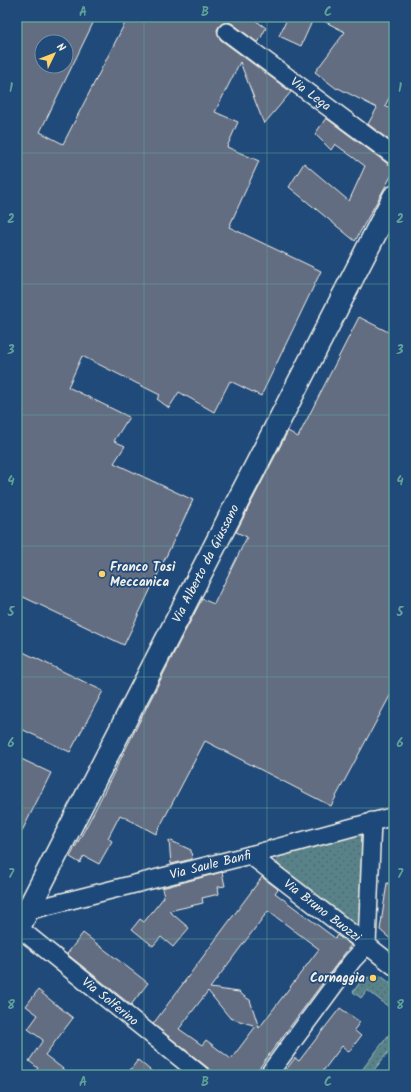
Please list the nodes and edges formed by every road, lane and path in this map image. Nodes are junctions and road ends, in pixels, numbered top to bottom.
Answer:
1 (227, 32) dead end
2 (394, 156) edge
3 (394, 197) edge
4 (394, 816) edge
5 (372, 821) junction
6 (250, 855) junction
7 (21, 923) edge
8 (367, 944) junction
9 (394, 966) edge
10 (201, 1075) edge
11 (268, 1075) edge

1 - 2 street, Via Lega
3 - 7 street, Via Alberto da Giussano
4 - 5 street, Via Saule Banfi
5 - 6 street, Via Saule Banfi
5 - 8 street
6 - 7 street, Via Saule Banfi
6 - 8 street, Via Bruno Buozzi
7 - 10 street, Via Solferino
8 - 9 street, Via Bruno Buozzi
8 - 11 street

